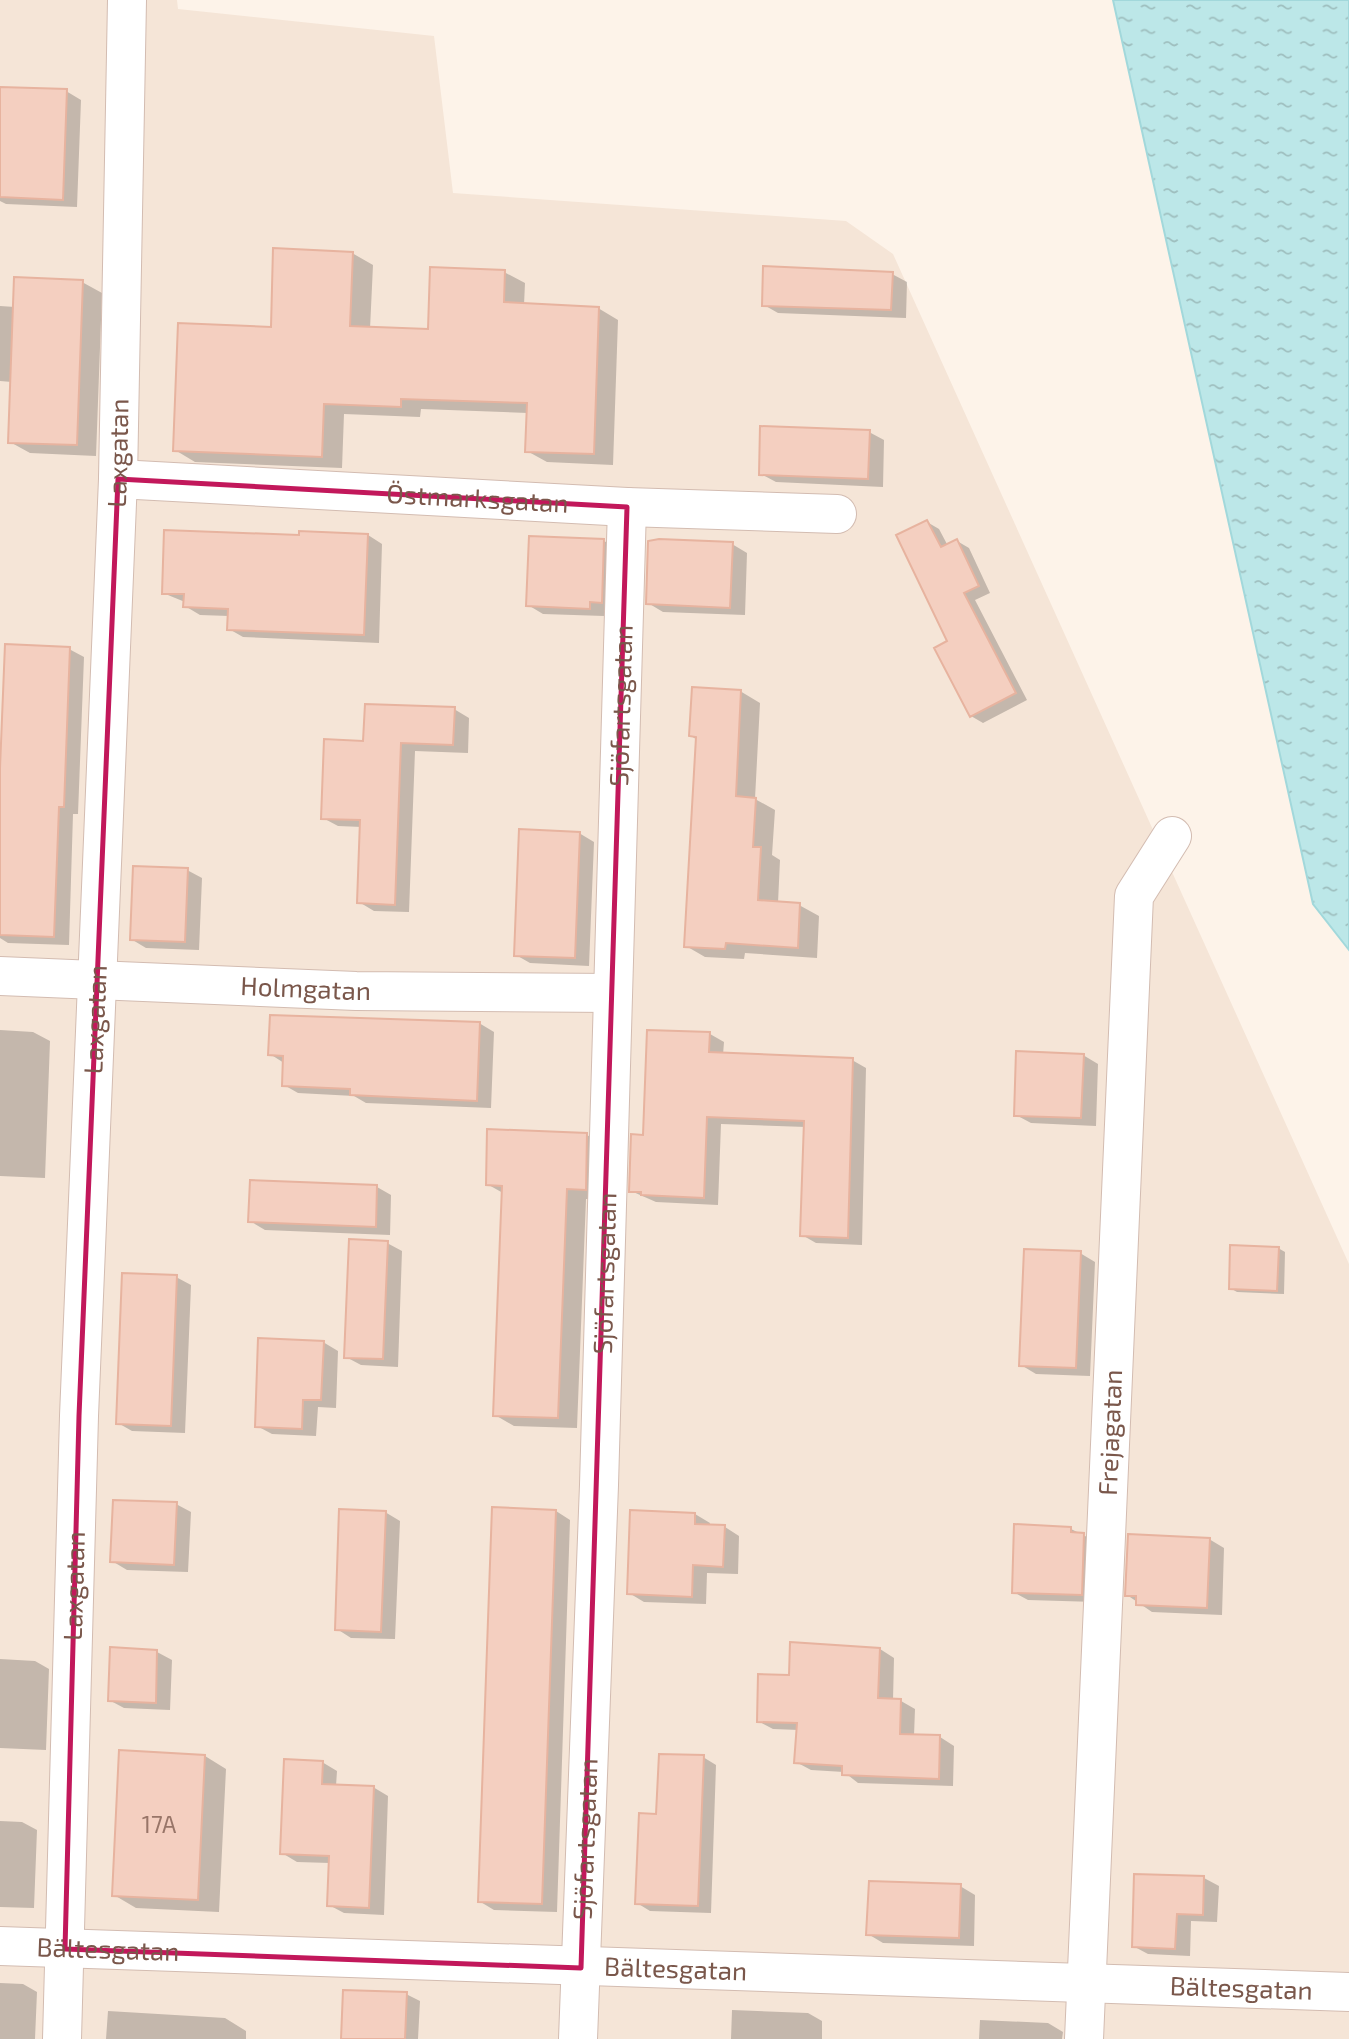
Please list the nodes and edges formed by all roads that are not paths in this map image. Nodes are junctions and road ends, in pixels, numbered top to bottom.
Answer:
1 (127, 0) edge
2 (118, 479) junction
3 (627, 507) junction
4 (837, 514) dead end
5 (1172, 836) dead end
6 (0, 976) edge
7 (98, 979) junction
8 (613, 993) junction
9 (0, 1946) edge
10 (65, 1949) junction
11 (581, 1968) junction
12 (1086, 1981) junction
13 (1349, 1992) edge
14 (62, 2039) edge
15 (578, 2039) edge
16 (1084, 2039) edge

1 - 2 street, Laxgatan
2 - 3 street, Östmarksgatan
2 - 7 street, Laxgatan
3 - 4 street, Östmarksgatan
3 - 8 street, Sjöfartsgatan
5 - 12 street, Frejagatan
6 - 7 street, Holmgatan
7 - 8 street, Holmgatan
7 - 10 street, Laxgatan
8 - 11 street, Sjöfartsgatan
9 - 10 street, Bältesgatan
10 - 11 street, Bältesgatan
10 - 14 street, Laxgatan
11 - 12 street, Bältesgatan
11 - 15 street, Sjöfartsgatan
12 - 13 street, Bältesgatan
12 - 16 street, Frejagatan

